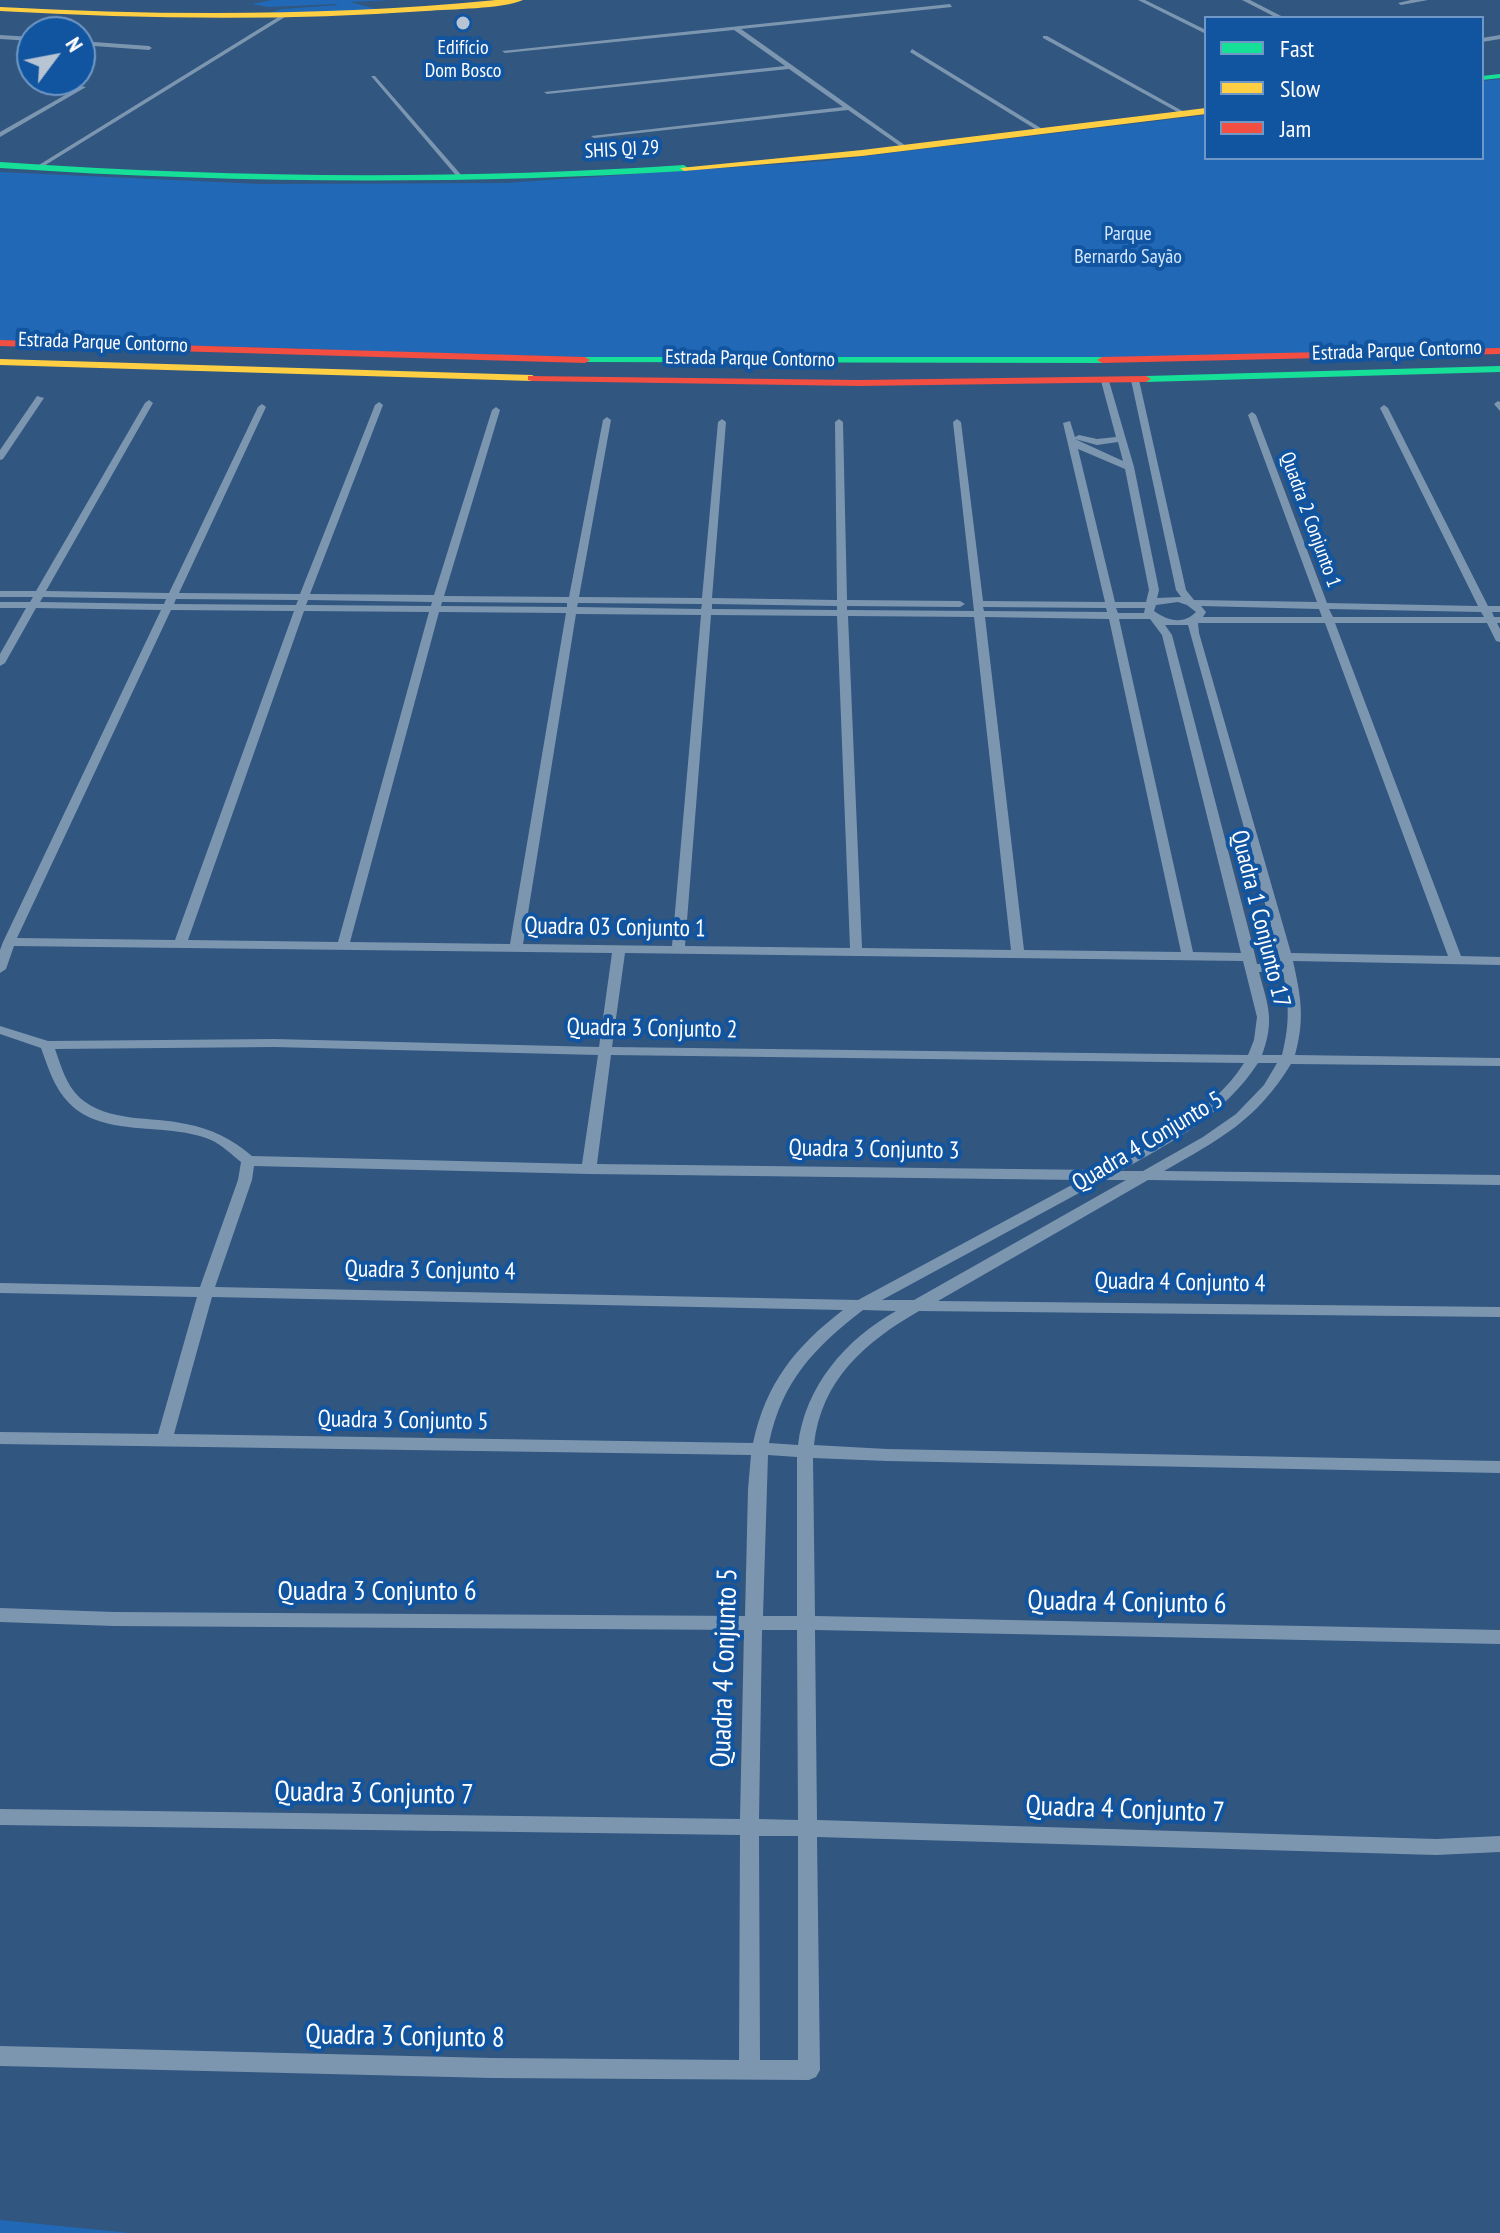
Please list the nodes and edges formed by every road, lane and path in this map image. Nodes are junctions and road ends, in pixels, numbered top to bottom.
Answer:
1 (3, 0) edge
2 (423, 0) edge
3 (1141, 0) edge
4 (1245, 0) edge
5 (1425, 0) edge
6 (510, 1) edge
7 (1401, 3) dead end
8 (950, 6) dead end
9 (0, 9) edge
10 (132, 12) junction
11 (159, 13) junction
12 (1278, 16) edge
13 (282, 17) junction
14 (736, 28) junction
15 (1204, 31) edge
16 (1045, 37) dead end
17 (96, 44) edge
18 (149, 48) dead end
19 (505, 51) dead end
20 (912, 51) dead end
21 (789, 67) junction
22 (373, 77) dead end
23 (547, 92) dead end
24 (67, 96) edge
25 (849, 108) junction
26 (1204, 111) edge
27 (1185, 114) junction
28 (1042, 131) junction
29 (0, 135) edge
30 (594, 136) dead end
31 (904, 147) junction
32 (0, 165) edge
33 (37, 168) junction
34 (461, 178) junction
35 (0, 343) edge
36 (1500, 351) edge
37 (557, 358) junction
38 (0, 362) edge
39 (1500, 369) edge
40 (559, 379) junction
41 (1135, 380) junction
42 (1105, 381) junction
43 (40, 398) dead end
44 (149, 403) dead end
45 (379, 405) dead end
46 (262, 407) dead end
47 (1384, 408) dead end
48 (496, 410) dead end
49 (1252, 415) dead end
50 (1117, 418) junction
51 (1142, 418) junction
52 (607, 420) dead end
53 (722, 422) dead end
54 (839, 422) dead end
55 (957, 422) dead end
56 (1067, 423) dead end
57 (1145, 434) junction
58 (1121, 437) junction
59 (1071, 439) junction
60 (0, 457) edge
61 (1129, 467) junction
62 (0, 594) edge
63 (37, 600) junction
64 (170, 601) junction
65 (1192, 602) junction
66 (302, 603) junction
67 (437, 604) junction
68 (0, 605) edge
69 (572, 605) junction
70 (707, 606) junction
71 (1322, 606) junction
72 (842, 608) junction
73 (976, 609) junction
74 (1500, 609) edge
75 (1112, 610) junction
76 (1152, 610) junction
77 (1492, 616) edge
78 (1328, 619) junction
79 (1194, 620) junction
80 (1500, 639) edge
81 (0, 663) edge
82 (9, 942) junction
83 (180, 945) junction
84 (343, 946) junction
85 (516, 949) junction
86 (619, 950) junction
87 (856, 950) junction
88 (678, 951) junction
89 (1018, 955) junction
90 (1247, 956) junction
91 (1285, 956) junction
92 (1188, 957) junction
93 (1456, 961) junction
94 (1500, 961) edge
95 (0, 969) edge
96 (0, 1030) edge
97 (47, 1045) junction
98 (605, 1051) junction
99 (1256, 1057) junction
100 (1288, 1057) junction
101 (1500, 1062) edge
102 (248, 1161) junction
103 (589, 1169) junction
104 (1102, 1174) junction
105 (1149, 1176) junction
106 (1500, 1180) edge
107 (0, 1288) edge
108 (206, 1292) junction
109 (919, 1304) junction
110 (860, 1305) junction
111 (1500, 1312) edge
112 (0, 1438) edge
113 (164, 1441) junction
114 (760, 1449) junction
115 (805, 1451) junction
116 (1500, 1467) edge
117 (0, 1615) edge
118 (754, 1623) junction
119 (805, 1623) junction
120 (1500, 1637) edge
121 (0, 1817) edge
122 (748, 1827) junction
123 (807, 1828) junction
124 (1500, 1844) edge
125 (0, 2056) edge
126 (809, 2070) joint
127 (750, 2071) junction

1 - 10 main road
2 - 11 main road
3 - 15 street
4 - 12 street
5 - 7 street
6 - 13 main road
8 - 14 street
9 - 10 main road
10 - 11 main road
11 - 13 main road
13 - 33 street
14 - 19 street
14 - 21 street
16 - 27 street
17 - 18 street
20 - 28 street
21 - 23 street
21 - 25 street
22 - 34 street
24 - 29 street
25 - 30 street
25 - 31 street
26 - 27 main road, SHIS QI 29
27 - 28 main road, SHIS QI 29
28 - 31 main road, SHIS QI 29
31 - 34 main road, SHIS QI 29
32 - 33 main road, SHIS QI 29
33 - 34 main road, SHIS QI 29
35 - 37 main road, Estrada Parque Contorno
36 - 37 main road, Estrada Parque Contorno
37 - 40 main road
38 - 40 main road, Estrada Parque Contorno
39 - 41 main road, Estrada Parque Contorno
40 - 42 main road, Estrada Parque Contorno
41 - 42 main road, Estrada Parque Contorno
41 - 51 street, Quadra 4 Conjunto 5
42 - 50 street
43 - 60 street
44 - 63 street
45 - 66 street
46 - 64 street
47 - 77 street
48 - 67 street
49 - 71 street, Quadra 2 Conjunto 1
50 - 51 street
50 - 58 street
51 - 57 street, Quadra 4 Conjunto 5
52 - 69 street
53 - 70 street
54 - 72 street
55 - 73 street
56 - 59 street
57 - 58 street
57 - 65 street, Quadra 4 Conjunto 5
58 - 59 street
58 - 61 street
59 - 61 street
59 - 75 street
61 - 76 street
62 - 63 street
63 - 64 street
63 - 68 street
63 - 81 street
64 - 66 street
64 - 82 street
65 - 71 street
65 - 76 street
65 - 79 street, Quadra 4 Conjunto 5
66 - 67 street
66 - 83 street
67 - 69 street
67 - 84 street
69 - 70 street
69 - 85 street
70 - 72 street
70 - 88 street
71 - 77 street, Quadra 2 Conjunto 1
71 - 78 street
72 - 73 street
72 - 87 street
73 - 75 street
73 - 89 street
74 - 77 street, Quadra 2 Conjunto 1
75 - 76 street
75 - 92 street
76 - 79 street
76 - 90 street, Quadra 1 Conjunto 17
77 - 78 street
77 - 80 street
78 - 79 street
78 - 93 street
79 - 91 street, Quadra 4 Conjunto 5
82 - 83 street, Quadra 03 Conjunto 1
82 - 95 street
83 - 84 street, Quadra 03 Conjunto 1
84 - 85 street, Quadra 03 Conjunto 1
85 - 86 street, Quadra 03 Conjunto 1
86 - 88 street, Quadra 03 Conjunto 1
86 - 98 street
87 - 88 street, Quadra 03 Conjunto 1
87 - 89 street, Quadra 03 Conjunto 1
89 - 92 street, Quadra 03 Conjunto 1
90 - 91 street
90 - 91 street
90 - 92 street, Quadra 03 Conjunto 1
90 - 99 street, Quadra 1 Conjunto 17
91 - 93 street
91 - 100 street, Quadra 4 Conjunto 5
93 - 94 street
96 - 97 street, Quadra 3 Conjunto 2
97 - 98 street, Quadra 3 Conjunto 2
97 - 102 street
98 - 99 street, Quadra 3 Conjunto 2
98 - 103 street
99 - 100 street, Quadra 3 Conjunto 2
99 - 104 street, Quadra 1 Conjunto 17
100 - 101 street, Quadra 3 Conjunto 2
100 - 105 street, Quadra 4 Conjunto 5
102 - 103 street, Quadra 3 Conjunto 3
102 - 108 street
103 - 104 street, Quadra 3 Conjunto 3
104 - 105 street, Quadra 3 Conjunto 3
104 - 110 street, Quadra 1 Conjunto 17
105 - 106 street, Quadra 3 Conjunto 3
105 - 109 street, Quadra 4 Conjunto 5
107 - 108 street, Quadra 3 Conjunto 4
108 - 110 street, Quadra 3 Conjunto 4
108 - 113 street
109 - 110 street, Quadra 4 Conjunto 4
109 - 111 street, Quadra 4 Conjunto 4
109 - 115 street, Quadra 4 Conjunto 5
110 - 114 street, Quadra 4 Conjunto 5
112 - 113 street, Quadra 3 Conjunto 5
113 - 114 street, Quadra 3 Conjunto 5
114 - 115 street, Quadra 3 Conjunto 5
114 - 118 street, Quadra 4 Conjunto 5
115 - 116 street
115 - 119 street, Quadra 4 Conjunto 5
117 - 118 street, Quadra 3 Conjunto 6
118 - 119 street, Quadra 4 Conjunto 6
118 - 122 street, Quadra 4 Conjunto 5
119 - 120 street, Quadra 4 Conjunto 6
119 - 123 street, Quadra 4 Conjunto 5
121 - 122 street, Quadra 3 Conjunto 7
122 - 123 street, Quadra 4 Conjunto 7
122 - 127 street, Quadra 4 Conjunto 5
123 - 124 street, Quadra 4 Conjunto 7
123 - 126 street, Quadra 4 Conjunto 5
125 - 127 street, Quadra 3 Conjunto 8
126 - 127 street, Quadra 3 Conjunto 8

